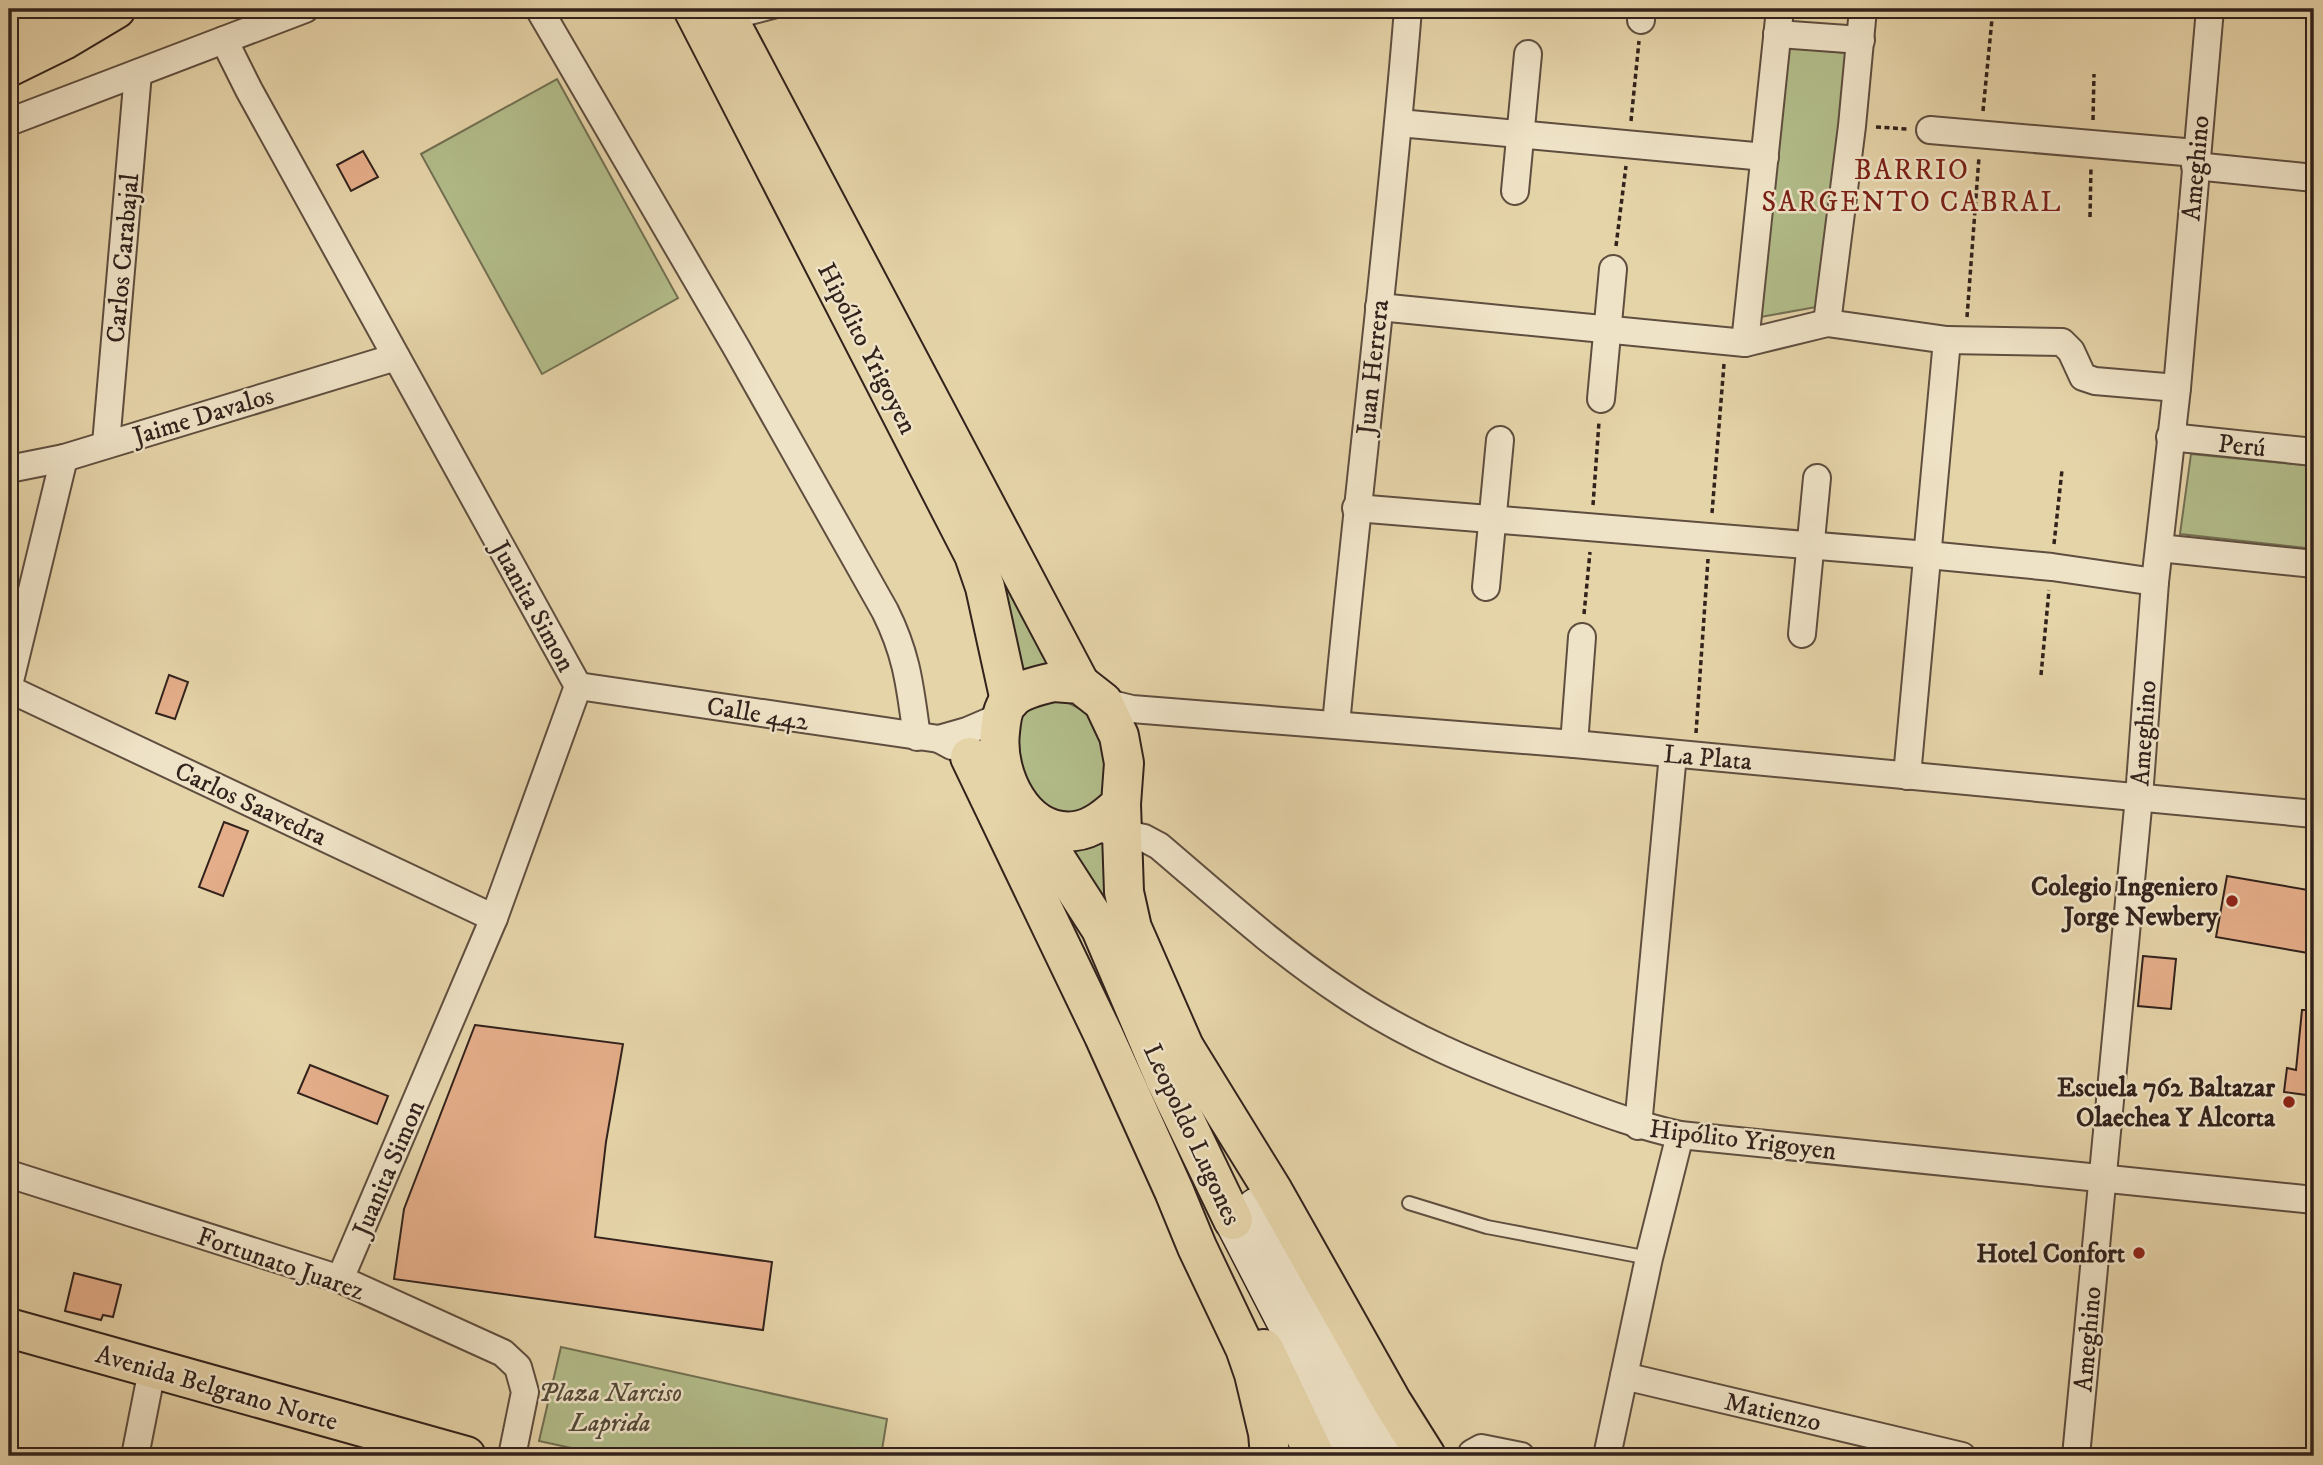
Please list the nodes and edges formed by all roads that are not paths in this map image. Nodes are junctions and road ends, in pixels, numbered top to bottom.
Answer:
1 (49, 9) edge
2 (116, 9) edge
3 (305, 9) edge
4 (540, 9) edge
5 (693, 9) edge
6 (785, 9) edge
7 (1408, 9) edge
8 (1863, 9) edge
9 (2210, 9) edge
10 (727, 16) edge
11 (1779, 21) edge
12 (9, 29) edge
13 (224, 40) junction
14 (1861, 40) junction
15 (1528, 54) dead end
16 (9, 68) edge
17 (138, 73) junction
18 (9, 121) edge
19 (1399, 124) junction
20 (1930, 130) road end
21 (1522, 134) junction
22 (1765, 157) junction
23 (2195, 159) junction
24 (2314, 177) edge
25 (1515, 191) dead end
26 (1613, 269) dead end
27 (1379, 307) junction
28 (1827, 323) junction
29 (1608, 330) junction
30 (1956, 340) junction
31 (1745, 343) junction
32 (396, 356) junction
33 (2177, 388) junction
34 (1601, 399) dead end
35 (2170, 437) junction
36 (1500, 440) dead end
37 (106, 444) junction
38 (2314, 452) edge
39 (64, 458) junction
40 (9, 469) edge
41 (1817, 478) dead end
42 (1356, 508) junction
43 (1491, 520) junction
44 (1810, 546) junction
45 (2159, 548) junction
46 (1928, 555) junction
47 (2314, 564) edge
48 (2155, 582) junction
49 (1486, 587) dead end
50 (1802, 634) dead end
51 (1582, 637) dead end
52 (578, 686) junction
53 (9, 687) edge
54 (1092, 693) junction
55 (1006, 708) junction
56 (1336, 725) junction
57 (942, 744) junction
58 (1574, 744) junction
59 (1673, 754) junction
60 (1907, 776) junction
61 (2138, 797) junction
62 (1019, 804) junction
63 (2314, 814) edge
64 (1109, 822) junction
65 (494, 918) junction
66 (1175, 1065) junction
67 (1638, 1125) junction
68 (1680, 1135) junction
69 (9, 1174) edge
70 (2102, 1178) junction
71 (2314, 1200) edge
72 (1409, 1203) dead end
73 (1244, 1214) junction
74 (1649, 1258) junction
75 (340, 1279) junction
76 (9, 1328) edge
77 (1245, 1348) junction
78 (152, 1370) junction
79 (1624, 1376) junction
80 (1295, 1415) junction
81 (1881, 1447) edge
82 (135, 1456) edge
83 (466, 1456) edge
84 (512, 1456) edge
85 (1270, 1456) edge
86 (1315, 1456) edge
87 (1355, 1456) edge
88 (1385, 1456) edge
89 (1426, 1456) edge
90 (1473, 1456) edge
91 (1521, 1456) edge
92 (1607, 1456) edge
93 (1962, 1456) edge
94 (2076, 1456) edge

1 - 12 main road
2 - 16 main road
3 - 13 street
4 - 57 street
5 - 55 main road, Hipólito Yrigoyen
6 - 10 lane
7 - 19 street, Juan Herrera
8 - 14 street
9 - 23 street, Ameghino
10 - 54 main road, Hipólito Yrigoyen
11 - 14 street
11 - 22 street
13 - 17 street
13 - 32 street, Juanita Simon
14 - 28 street
15 - 21 street
17 - 18 street
17 - 37 street, Carlos Carabajal
19 - 21 street
19 - 27 street, Juan Herrera
20 - 23 street
21 - 22 street
21 - 25 street
22 - 31 street
23 - 24 street
23 - 33 street, Ameghino
26 - 29 street
27 - 29 street
27 - 42 street, Juan Herrera
28 - 30 street
28 - 31 street
29 - 31 street
29 - 34 street
30 - 33 street
30 - 46 street
32 - 37 street, Jaime Davalos
32 - 52 street, Juanita Simon
33 - 35 street, Ameghino
35 - 38 street, Perú
35 - 45 street, Ameghino
36 - 43 street
37 - 39 street, Jaime Davalos
39 - 40 street, Jaime Davalos
39 - 53 street
41 - 44 street
42 - 43 street
42 - 56 street, Juan Herrera
43 - 44 street
43 - 49 street
44 - 46 street
44 - 50 street
45 - 47 street
45 - 48 street, Ameghino
46 - 48 street
46 - 60 street
48 - 61 street, Ameghino
51 - 58 street
52 - 57 street, Calle 442
52 - 65 street, Juanita Simon
53 - 65 street, Carlos Saavedra
54 - 55 main road
54 - 56 street, La Plata
54 - 64 main road
55 - 57 street, Calle 442
55 - 62 main road
56 - 58 street, La Plata
57 - 62 street
57 - 77 main road
58 - 59 street, La Plata
59 - 60 street, La Plata
59 - 67 street
60 - 61 street, La Plata
61 - 63 street, La Plata
61 - 70 street, Ameghino
62 - 64 main road
62 - 66 main road, Leopoldo Lugones
64 - 66 main road, Leopoldo Lugones
64 - 67 street, Hipólito Yrigoyen
65 - 75 street, Juanita Simon
66 - 73 main road, Leopoldo Lugones
66 - 80 main road
66 - 89 main road
67 - 68 street, Hipólito Yrigoyen
68 - 70 street, Hipólito Yrigoyen
68 - 74 street
69 - 75 street, Fortunato Juarez
70 - 71 street, Hipólito Yrigoyen
70 - 94 street, Ameghino
72 - 74 lane
73 - 87 main road, Leopoldo Lugones
73 - 88 main road, Leopoldo Lugones
74 - 79 street
75 - 84 street, Fortunato Juarez
76 - 78 main road, Avenida Belgrano Norte
77 - 80 main road
77 - 85 main road
78 - 82 street
78 - 83 main road, Avenida Belgrano Norte
79 - 81 street, Matienzo
79 - 92 street
80 - 86 main road
81 - 93 street, Matienzo
90 - 91 street

